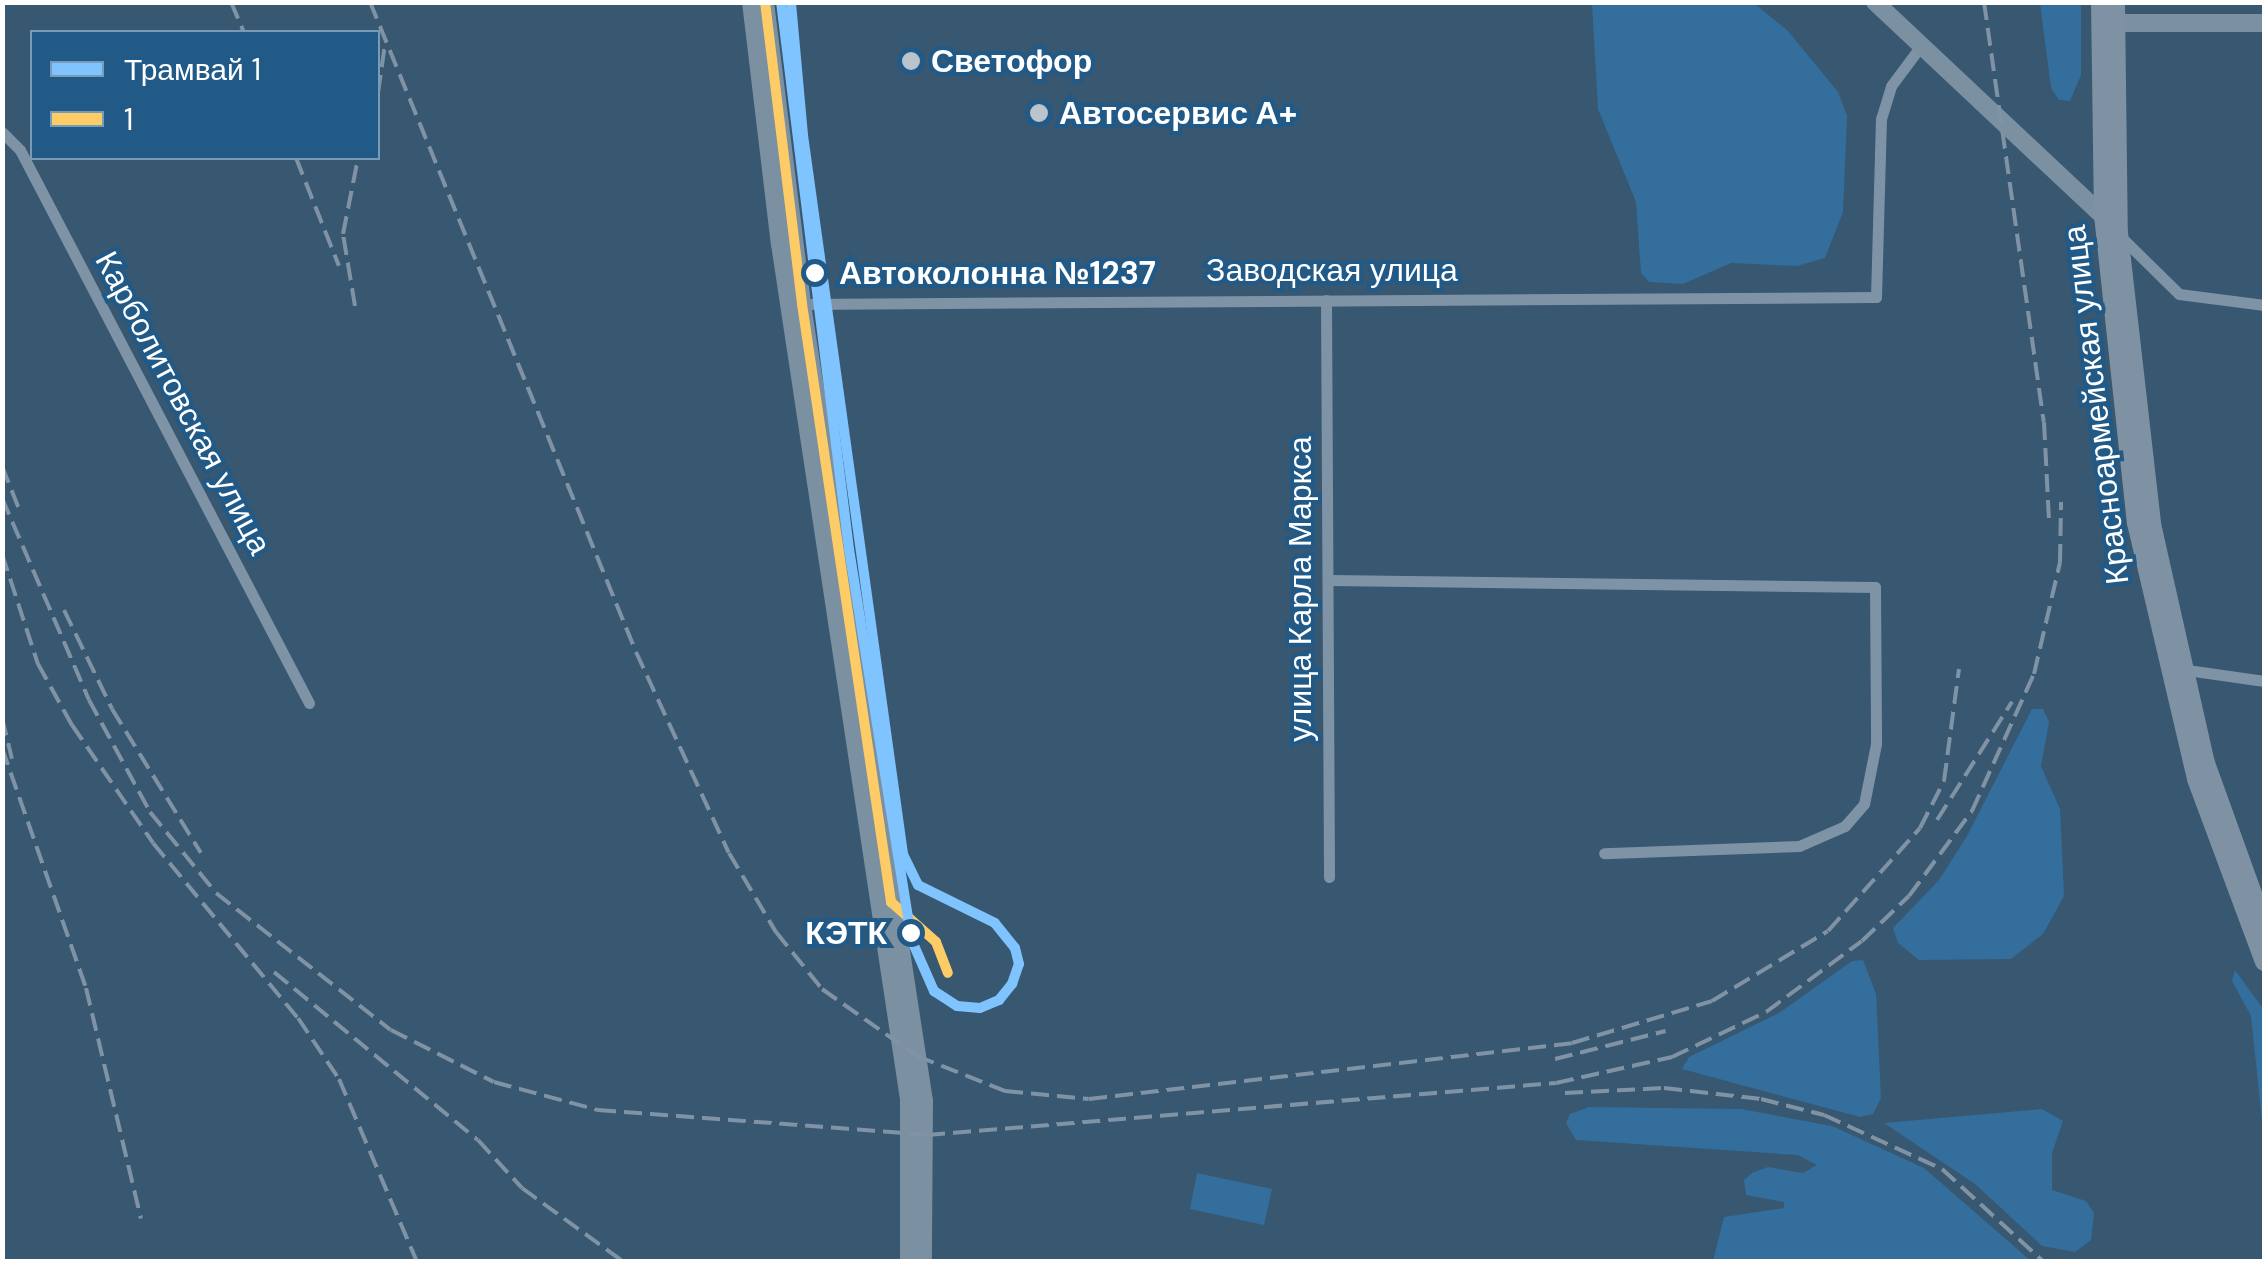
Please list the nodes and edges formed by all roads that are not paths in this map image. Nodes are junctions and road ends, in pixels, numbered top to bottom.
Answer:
1 (751, 2) edge
2 (765, 2) edge
3 (1876, 2) edge
4 (2100, 2) edge
5 (2116, 2) edge
6 (2108, 23) junction
7 (2264, 23) edge
8 (1920, 47) junction
9 (2, 132) edge
10 (2103, 215) junction
11 (2119, 234) junction
12 (1326, 300) junction
13 (795, 305) junction
14 (2264, 305) edge
15 (1330, 580) junction
16 (2173, 668) junction
17 (2264, 681) edge
18 (309, 703) dead end
19 (1604, 853) dead end
20 (1329, 877) dead end
21 (2264, 924) edge
22 (2264, 962) edge
23 (909, 1262) edge
24 (923, 1262) edge

1 - 13 main road
2 - 13 main road
3 - 8 main road
4 - 6 main road, Красноармейская улица
5 - 6 main road, Красноармейская улица
6 - 7 main road
6 - 10 main road, Красноармейская улица
6 - 11 main road, Красноармейская улица
8 - 10 main road
8 - 12 street, Заводская улица
9 - 18 street, Карболитовская улица
10 - 11 main road
10 - 16 main road, Красноармейская улица
11 - 14 street
11 - 16 main road, Красноармейская улица
12 - 13 street, Заводская улица
12 - 15 street, улица Карла Маркса
13 - 23 main road
13 - 24 main road
15 - 19 street
15 - 20 street, улица Карла Маркса
16 - 17 street
16 - 21 main road, Красноармейская улица
16 - 22 main road, Красноармейская улица

